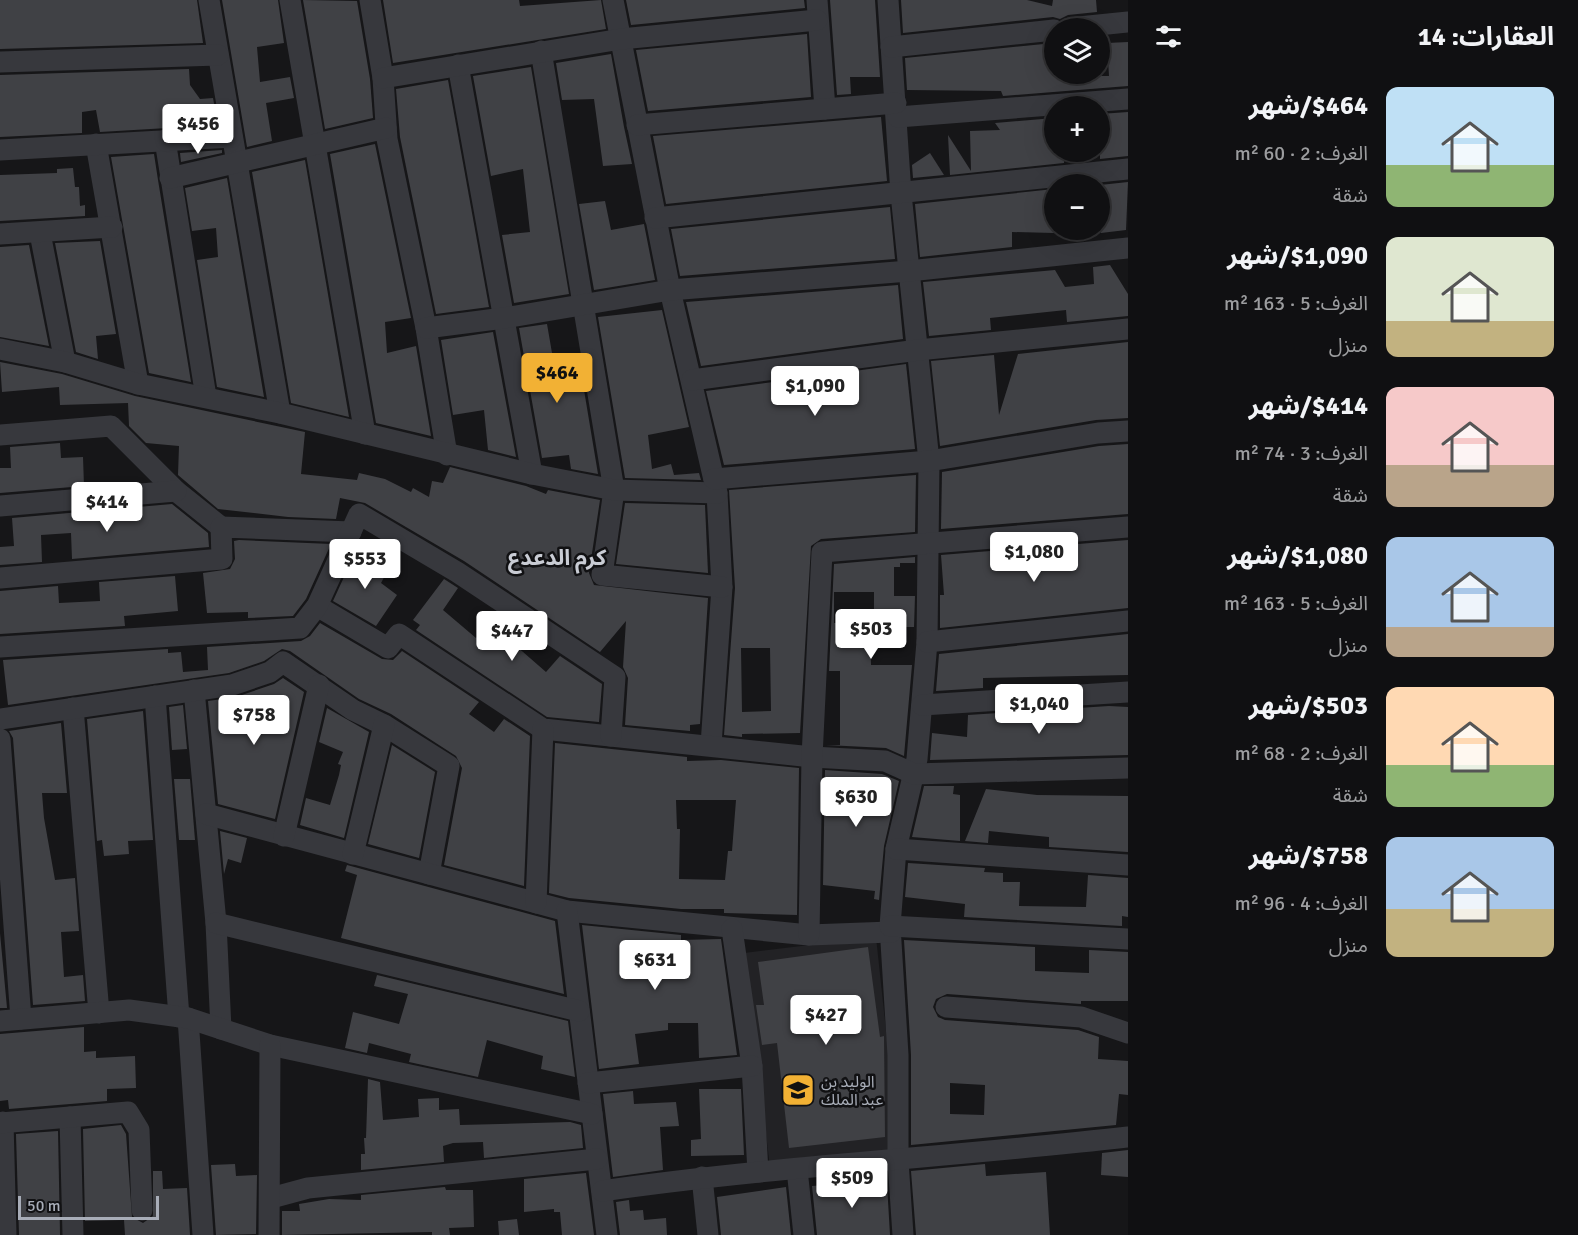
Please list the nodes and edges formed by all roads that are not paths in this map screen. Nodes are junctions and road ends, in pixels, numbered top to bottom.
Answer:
1 (209, 0) edge
2 (290, 0) edge
3 (370, 0) edge
4 (613, 0) edge
5 (888, 0) edge
6 (817, 10) edge
7 (1128, 22) edge
8 (1110, 24) edge
9 (1044, 31) edge
10 (621, 39) junction
11 (891, 47) junction
12 (541, 51) junction
13 (218, 56) junction
14 (0, 63) edge
15 (458, 65) junction
16 (383, 78) junction
17 (1128, 99) edge
18 (825, 109) junction
19 (897, 110) junction
20 (637, 126) junction
21 (386, 128) junction
22 (232, 137) junction
23 (165, 140) junction
24 (317, 142) junction
25 (96, 144) junction
26 (0, 150) edge
27 (237, 164) junction
28 (1128, 169) edge
29 (170, 178) junction
30 (901, 194) junction
31 (655, 218) junction
32 (112, 226) junction
33 (40, 232) junction
34 (0, 234) edge
35 (1128, 248) edge
36 (909, 271) junction
37 (670, 290) junction
38 (583, 305) junction
39 (504, 318) junction
40 (426, 328) junction
41 (1128, 329) edge
42 (0, 349) edge
43 (918, 350) junction
44 (65, 362) junction
45 (692, 380) junction
46 (138, 384) junction
47 (206, 397) junction
48 (280, 413) junction
49 (1128, 431) edge
50 (365, 434) junction
51 (0, 435) edge
52 (447, 455) junction
53 (929, 461) junction
54 (532, 474) junction
55 (715, 486) junction
56 (614, 490) junction
57 (176, 491) junction
58 (0, 506) edge
59 (221, 527) junction
60 (1128, 527) edge
61 (351, 532) junction
62 (930, 543) junction
63 (0, 578) edge
64 (722, 587) junction
65 (317, 606) junction
66 (1128, 621) edge
67 (927, 642) junction
68 (0, 647) edge
69 (319, 685) junction
70 (194, 690) junction
71 (1128, 692) edge
72 (155, 696) junction
73 (922, 705) junction
74 (73, 708) junction
75 (0, 719) edge
76 (384, 726) junction
77 (543, 729) junction
78 (610, 736) junction
79 (0, 739) edge
80 (711, 745) junction
81 (812, 757) junction
82 (1128, 768) edge
83 (914, 774) junction
84 (206, 814) junction
85 (284, 836) junction
86 (896, 849) junction
87 (353, 854) junction
88 (1128, 865) edge
89 (429, 874) junction
90 (536, 903) junction
91 (567, 911) junction
92 (216, 923) junction
93 (732, 929) junction
94 (890, 929) junction
95 (809, 935) junction
96 (1128, 939) edge
97 (946, 1007) dead end
98 (579, 1011) junction
99 (99, 1013) junction
100 (184, 1018) junction
101 (10, 1020) edge
102 (221, 1029) junction
103 (1128, 1033) edge
104 (270, 1045) junction
105 (752, 1066) junction
106 (588, 1083) junction
107 (592, 1114) junction
108 (70, 1117) junction
109 (1, 1122) edge
110 (1128, 1137) edge
111 (597, 1159) junction
112 (898, 1161) junction
113 (797, 1168) junction
114 (758, 1172) junction
115 (702, 1177) junction
116 (602, 1191) junction
117 (271, 1198) junction
118 (142, 1210) dead end
119 (6, 1235) edge
120 (73, 1235) edge
121 (203, 1235) edge
122 (269, 1235) edge
123 (607, 1235) edge
124 (708, 1235) edge
125 (804, 1235) edge
126 (903, 1235) edge

1 - 13 street
2 - 24 street
3 - 16 street
4 - 10 street
5 - 11 street
6 - 10 street
6 - 18 street
7 - 8 street
9 - 11 street
10 - 12 street
10 - 20 street
11 - 19 street
12 - 15 street
12 - 38 street
13 - 14 street
13 - 22 street
15 - 16 street
15 - 39 street
16 - 21 street
17 - 19 street
18 - 19 street
18 - 20 street
19 - 30 street
20 - 31 street
21 - 24 street
21 - 40 street
22 - 23 street
22 - 27 street
23 - 25 street
23 - 29 street
24 - 27 street
24 - 50 street
25 - 26 street
25 - 32 street
27 - 29 street
27 - 48 street
28 - 30 street
29 - 47 street
30 - 31 street
30 - 36 street
31 - 37 street
32 - 33 street
32 - 46 street
33 - 34 street
33 - 44 street
35 - 36 street
36 - 37 street
36 - 43 street
37 - 38 street
37 - 45 street
38 - 39 street
38 - 56 street
39 - 40 street
39 - 54 street
40 - 52 street
41 - 43 street
42 - 44 street
43 - 45 street
43 - 53 street
44 - 46 street
45 - 55 street
46 - 47 street
47 - 48 street
48 - 50 street
49 - 53 street
50 - 52 street
51 - 57 street
52 - 54 street
53 - 55 street
53 - 62 street
54 - 56 street
55 - 56 street
55 - 64 street
56 - 64 street
57 - 58 street
57 - 59 street
59 - 61 street
59 - 63 street
60 - 62 street
61 - 65 street
61 - 78 street
62 - 67 street
62 - 81 street
64 - 80 street
65 - 68 street
65 - 77 street
66 - 67 street
67 - 73 street
69 - 70 street
69 - 76 street
69 - 85 street
70 - 72 street
70 - 84 street
71 - 73 street
72 - 74 street
72 - 100 street
73 - 83 street
74 - 75 street
74 - 99 street
76 - 87 street
76 - 89 street
77 - 78 street
77 - 90 street
78 - 80 street
79 - 101 street
80 - 81 street
81 - 83 street
81 - 95 street
82 - 83 street
83 - 86 street
84 - 85 street
84 - 92 street
85 - 87 street
86 - 88 street
86 - 94 street
87 - 89 street
89 - 90 street
90 - 91 street
91 - 93 street
91 - 98 street
92 - 98 street
92 - 102 street
93 - 95 street
93 - 105 street
94 - 95 street
94 - 96 street
94 - 112 street
97 - 103 street
98 - 106 street
99 - 100 street
99 - 101 street
100 - 102 street
100 - 121 street
102 - 104 street
104 - 107 street
104 - 117 street
105 - 106 street
105 - 114 street
106 - 107 street
107 - 111 street
108 - 109 street
108 - 118 street
108 - 120 street
109 - 119 street
110 - 112 street
111 - 116 street
111 - 117 street
112 - 113 street
112 - 126 street
113 - 114 street
113 - 125 street
114 - 115 street
115 - 116 street
115 - 124 street
116 - 123 street
117 - 122 street

